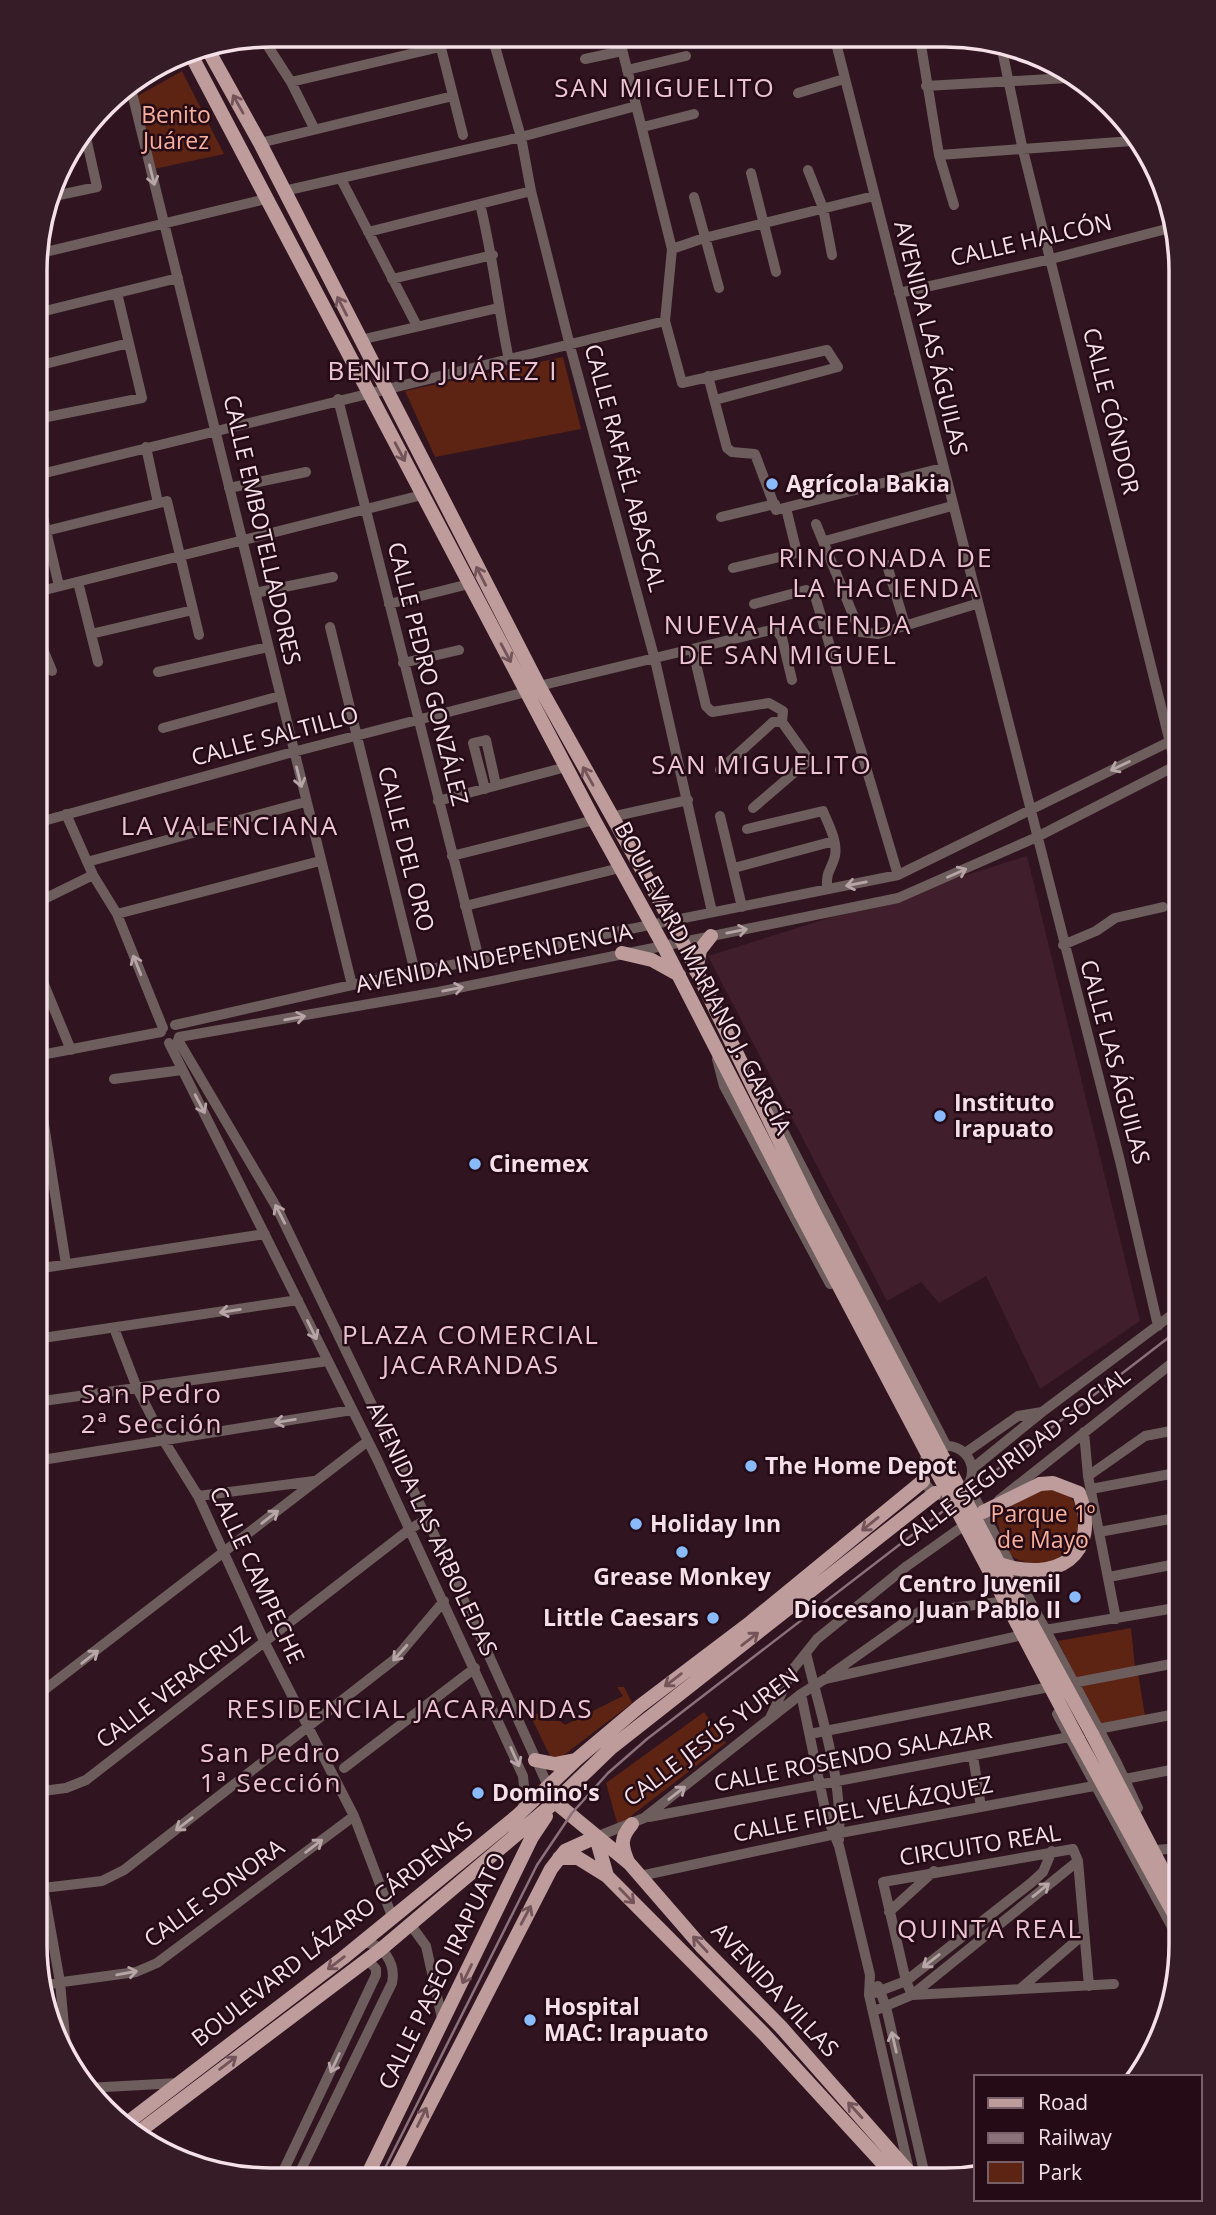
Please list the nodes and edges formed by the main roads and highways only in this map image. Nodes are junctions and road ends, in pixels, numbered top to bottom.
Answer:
1 (211, 56) edge
2 (194, 61) edge
3 (532, 689) junction
4 (711, 936) road end
5 (622, 953) road end
6 (695, 973) junction
7 (679, 975) junction
8 (807, 1212) junction
9 (923, 1480) road end
10 (941, 1495) road end
11 (983, 1512) road end
12 (999, 1564) junction
13 (705, 1656) junction
14 (696, 1681) junction
15 (577, 1759) junction
16 (535, 1760) road end
17 (548, 1786) junction
18 (555, 1802) junction
19 (520, 1814) junction
20 (638, 1821) road end
21 (596, 1837) junction
22 (559, 1858) junction
23 (629, 1863) junction
24 (607, 1876) junction
25 (1168, 1877) edge
26 (428, 1890) junction
27 (1168, 1903) edge
28 (410, 1924) junction
29 (132, 2118) edge
30 (144, 2128) edge
31 (860, 2137) junction
32 (881, 2140) junction
33 (371, 2168) edge
34 (397, 2168) edge
35 (896, 2168) edge
36 (901, 2168) edge

3 -> 1 main road, BOULEVARD MARIANO J. GARCÍA
2 -> 3 main road, BOULEVARD MARIANO J. GARCÍA
6 -> 3 main road, BOULEVARD MARIANO J. GARCÍA
3 - 7 main road, BOULEVARD MARIANO J. GARCÍA
4 - 6 main road
5 - 7 main road
6 - 8 main road, BOULEVARD MARIANO J. GARCÍA
7 - 8 main road, BOULEVARD MARIANO J. GARCÍA
8 - 12 main road, BOULEVARD MARIANO J. GARCÍA, bridge
8 - 27 main road, BOULEVARD MARIANO J. GARCÍA, bridge
9 -> 13 main road, BOULEVARD LÁZARO CÁRDENAS
14 -> 10 main road, BOULEVARD LÁZARO CÁRDENAS
11 - 12 main road, bridge
12 - 25 main road, BOULEVARD MARIANO J. GARCÍA, bridge
13 - 14 main road
13 -> 15 main road, BOULEVARD LÁZARO CÁRDENAS
14 - 18 main road, BOULEVARD LÁZARO CÁRDENAS
15 - 16 main road
15 - 17 main road, BOULEVARD LÁZARO CÁRDENAS
17 - 18 main road
17 - 19 main road, BOULEVARD LÁZARO CÁRDENAS
18 - 19 main road
18 - 21 main road, AVENIDA VILLAS
18 - 28 main road, BOULEVARD LÁZARO CÁRDENAS
18 -> 33 main road, CALLE PASEO IRAPUATO
19 - 26 main road, BOULEVARD LÁZARO CÁRDENAS
20 - 23 main road
21 - 22 main road, CALLE PASEO IRAPUATO
21 - 23 main road, AVENIDA VILLAS
21 - 24 main road, AVENIDA VILLAS
22 - 24 main road
34 -> 22 main road, CALLE PASEO IRAPUATO
32 -> 23 main road, AVENIDA VILLAS
24 -> 31 main road, AVENIDA VILLAS
26 - 28 main road
26 -> 29 main road, BOULEVARD LÁZARO CÁRDENAS
30 -> 28 main road, BOULEVARD LÁZARO CÁRDENAS
31 - 32 main road
31 - 35 main road, AVENIDA VILLAS
32 - 36 main road, AVENIDA VILLAS

